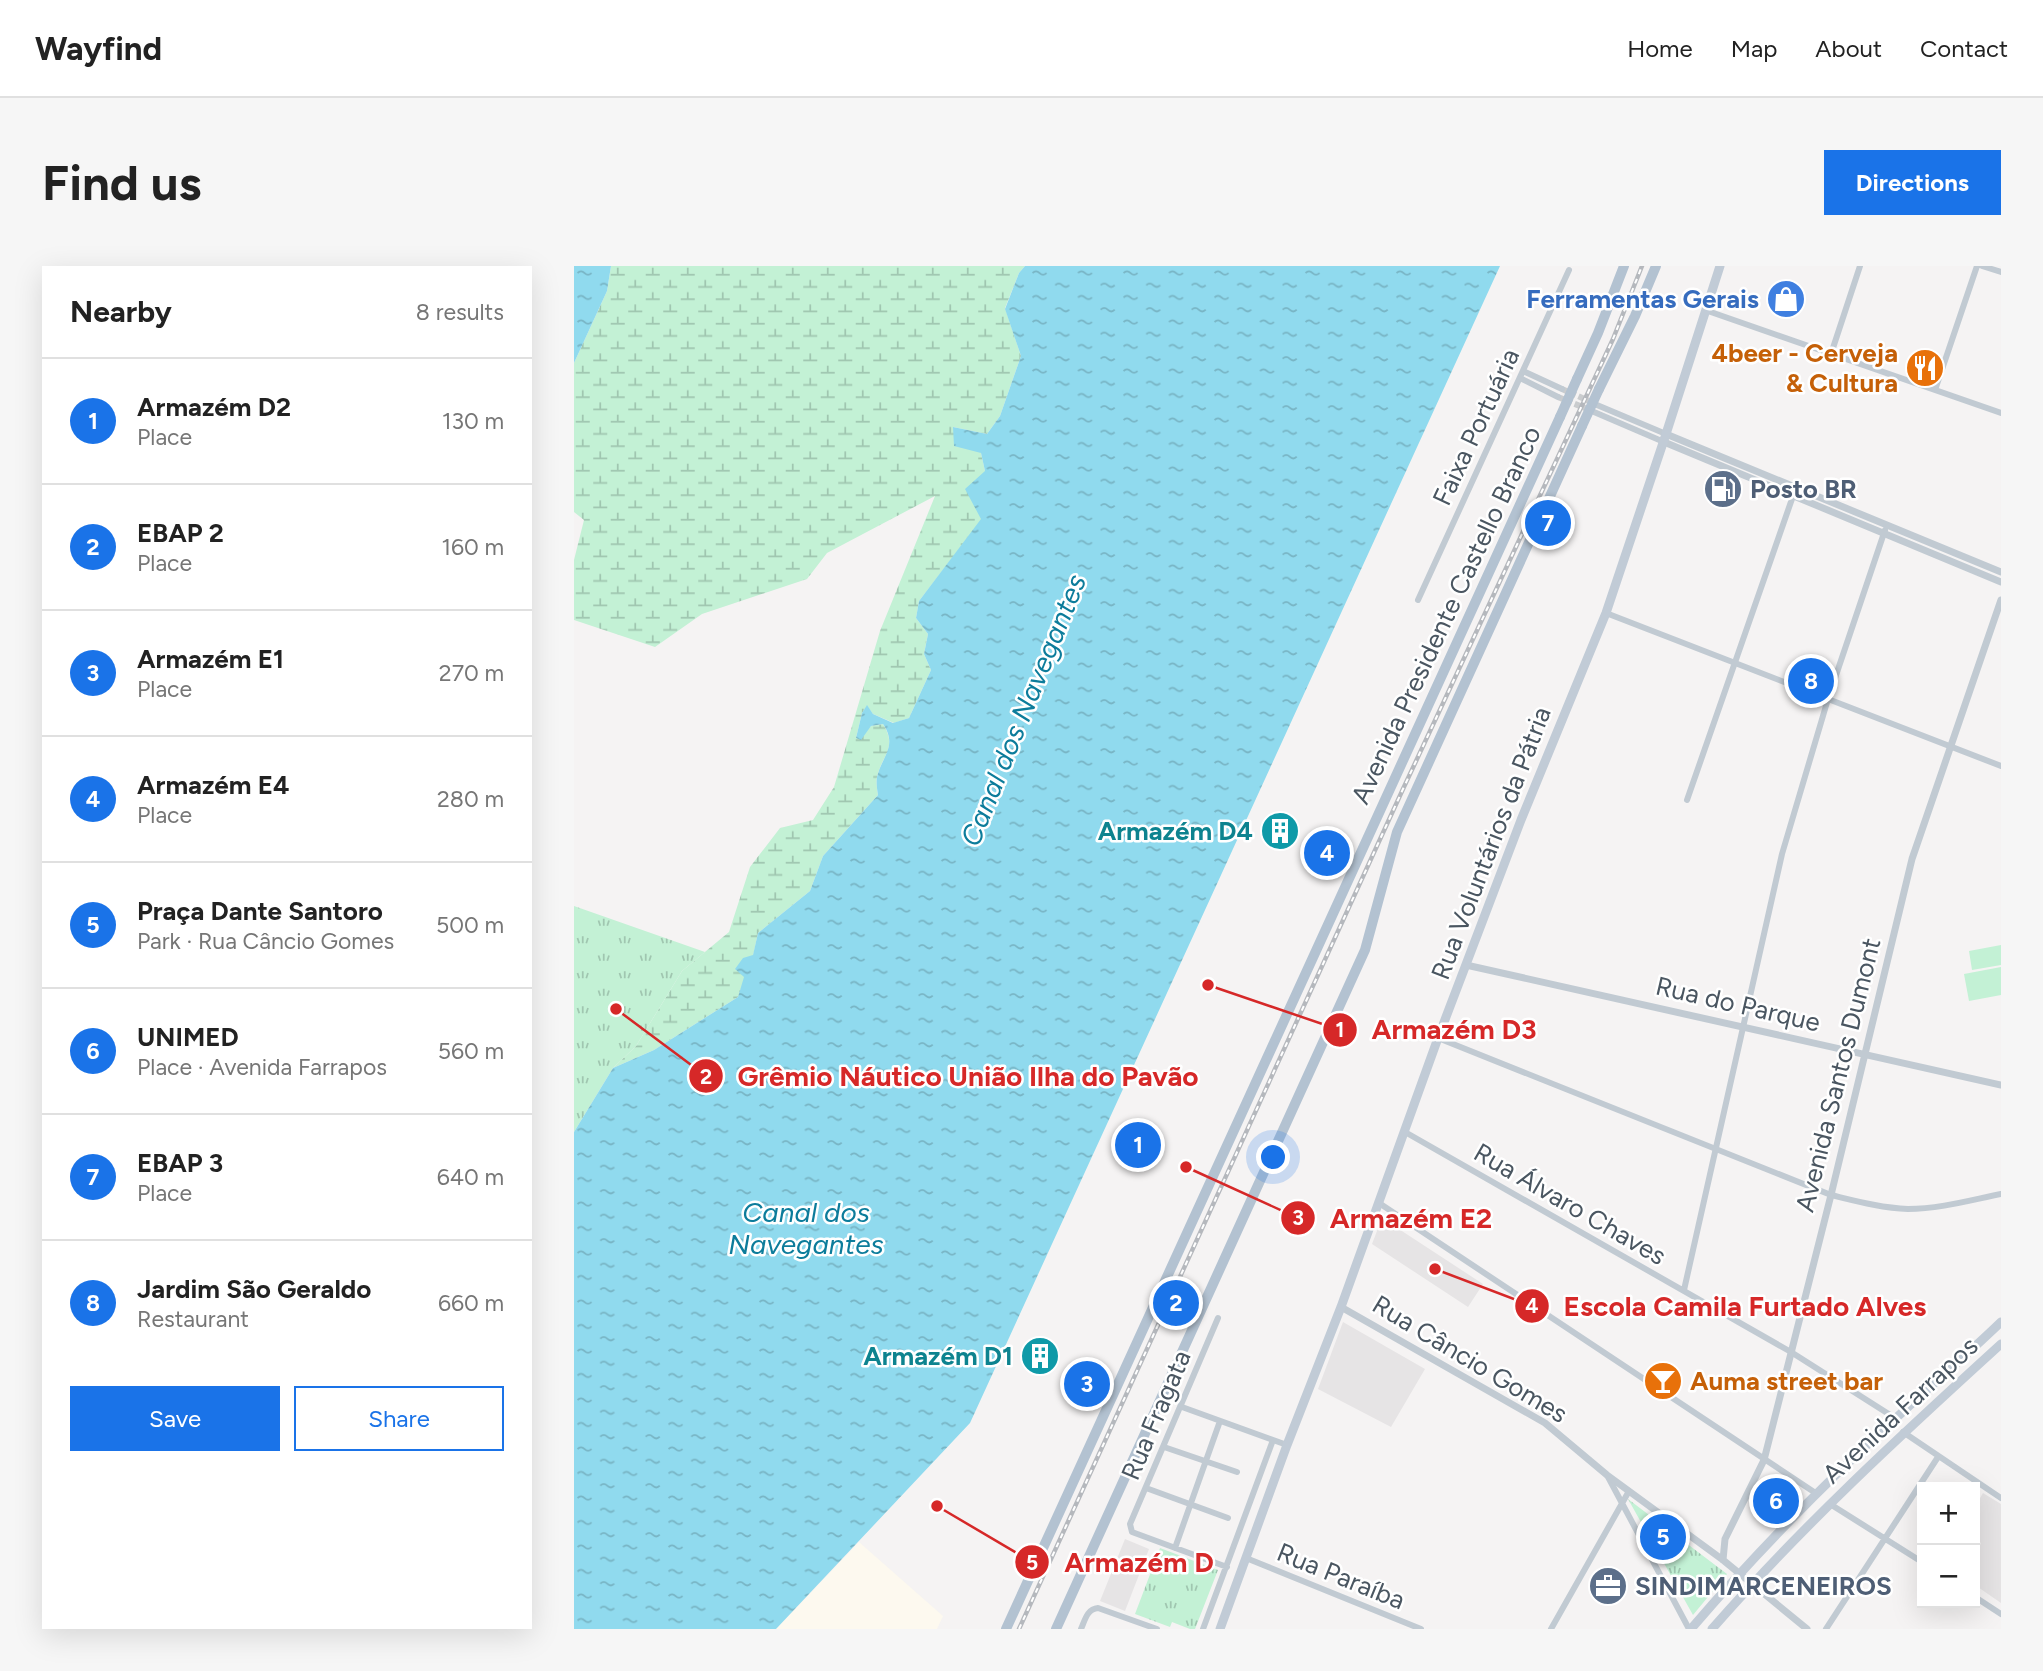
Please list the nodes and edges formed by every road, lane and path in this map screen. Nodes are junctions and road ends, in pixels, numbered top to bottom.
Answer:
1 (1624, 266) edge
2 (1656, 266) edge
3 (1720, 266) edge
4 (1860, 266) edge
5 (1977, 266) edge
6 (1982, 266) edge
7 (1570, 268) edge
8 (2001, 272) edge
9 (1705, 310) junction
10 (1830, 354) junction
11 (1523, 371) junction
12 (1520, 378) junction
13 (1935, 390) junction
14 (1597, 405) tunnel mouth
15 (1594, 412) tunnel mouth
16 (2001, 413) edge
17 (1665, 438) junction
18 (1793, 496) junction
19 (1887, 525) junction
20 (1884, 533) junction
21 (1998, 569) edge
22 (2001, 582) edge
23 (1418, 600) dead end
24 (2001, 600) edge
25 (1606, 613) junction
26 (1734, 663) junction
27 (1828, 699) junction
28 (1950, 746) junction
29 (2001, 766) edge
30 (1687, 800) dead end
31 (1466, 965) junction
32 (1742, 1027) junction
33 (1438, 1038) junction
34 (1865, 1054) junction
35 (2001, 1085) edge
36 (1405, 1132) junction
37 (1715, 1147) junction
38 (2001, 1194) edge
39 (1831, 1195) junction
40 (1379, 1203) junction
41 (1684, 1290) junction
42 (1341, 1307) junction
43 (1218, 1318) dead end
44 (2001, 1322) edge
45 (2001, 1344) edge
46 (1791, 1352) junction
47 (1182, 1407) junction
48 (1895, 1418) junction
49 (1220, 1421) junction
50 (1903, 1432) junction
51 (1273, 1440) junction
52 (1287, 1446) junction
53 (1164, 1447) junction
54 (1938, 1457) junction
55 (1764, 1460) junction
56 (1206, 1462) junction
57 (1237, 1472) dead end
58 (1607, 1475) junction
59 (1146, 1488) junction
60 (1629, 1491) junction
61 (1817, 1494) junction
62 (2001, 1498) edge
63 (1622, 1504) junction
64 (1830, 1504) junction
65 (1191, 1505) junction
66 (1228, 1518) dead end
67 (1885, 1537) junction
68 (1175, 1548) junction
69 (1246, 1558) junction
70 (1917, 1559) edge
71 (1723, 1560) junction
72 (1227, 1567) junction
73 (1739, 1573) junction
74 (1751, 1584) junction
75 (1980, 1600) edge
76 (2001, 1614) edge
77 (1142, 1627) edge
78 (1006, 1629) edge
79 (1056, 1629) edge
80 (1081, 1629) edge
81 (1157, 1629) edge
82 (1203, 1629) edge
83 (1220, 1629) edge
84 (1421, 1629) edge
85 (1551, 1629) edge
86 (1690, 1629) edge
87 (1712, 1629) edge
88 (1808, 1629) edge
89 (1826, 1629) edge

1 - 78 main road, Avenida Presidente Castello Branco, bridge
2 - 79 main road, Avenida Presidente Castello Branco, bridge
3 - 9 main road, Rua Voluntários da Pátria
4 - 10 street
5 - 13 street
6 - 8 street
7 - 11 street, Faixa Portuária
9 - 10 street
9 - 17 main road, Rua Voluntários da Pátria
10 - 13 street
11 - 12 street, Faixa Portuária
11 - 12 street
12 - 23 street, Faixa Portuária
13 - 16 street
14 - 17 street
15 - 17 street
17 - 18 street
17 - 19 street
17 - 25 main road, Rua Voluntários da Pátria
18 - 20 street
18 - 26 street
19 - 20 street
19 - 21 street
20 - 22 street
20 - 27 street
24 - 28 street, Avenida Santos Dumont
25 - 26 street
25 - 31 main road, Rua Voluntários da Pátria
26 - 27 street
26 - 30 street
27 - 28 street
27 - 32 street
28 - 29 street
28 - 34 street, Avenida Santos Dumont
31 - 32 street, Rua do Parque
31 - 33 main road, Rua Voluntários da Pátria
32 - 34 street, Rua do Parque
32 - 37 street
33 - 36 main road, Rua Voluntários da Pátria
33 - 37 street
34 - 35 street, Rua do Parque
34 - 39 street, Avenida Santos Dumont
36 - 40 main road, Rua Voluntários da Pátria
36 - 41 street, Rua Álvaro Chaves
37 - 39 street
37 - 41 street
38 - 39 street
39 - 46 street, Avenida Santos Dumont
40 - 42 main road, Rua Voluntários da Pátria
40 - 55 street
41 - 46 street, Rua Álvaro Chaves
42 - 52 main road, Rua Voluntários da Pátria
42 - 58 street, Rua Câncio Gomes
43 - 47 street, Rua Fragata
44 - 48 main road, Avenida Farrapos
45 - 50 main road, Avenida Farrapos
46 - 48 street, Rua Álvaro Chaves
46 - 55 street, Avenida Santos Dumont
47 - 49 street
47 - 53 street, Rua Fragata
48 - 61 main road, Avenida Farrapos
49 - 51 street
49 - 56 street
50 - 54 street
50 - 64 main road, Avenida Farrapos
51 - 52 street
51 - 72 street
52 - 69 main road, Rua Voluntários da Pátria
53 - 56 street
53 - 59 street, Rua Fragata
54 - 62 street
54 - 67 street
55 - 61 street
55 - 71 street, Avenida Santos Dumont
56 - 57 street
56 - 65 street
58 - 60 street, Rua Câncio Gomes
58 - 63 street
59 - 65 street
59 - 68 street, Rua Fragata
60 - 63 street
60 - 71 street, Rua Câncio Gomes
61 - 73 main road, Avenida Farrapos
63 - 85 street
63 - 86 street
64 - 67 street
64 - 74 main road, Avenida Farrapos
65 - 66 street
65 - 68 street
67 - 70 street
67 - 89 street
68 - 72 street
69 - 83 main road, Rua Voluntários da Pátria
69 - 84 street, Rua Paraíba
71 - 73 street, Rua Câncio Gomes
72 - 82 street
73 - 74 street, Rua Câncio Gomes
73 - 86 main road, Avenida Farrapos
74 - 87 main road, Avenida Farrapos
74 - 88 street, Rua Câncio Gomes
75 - 76 street
77 - 80 street
77 - 81 street

